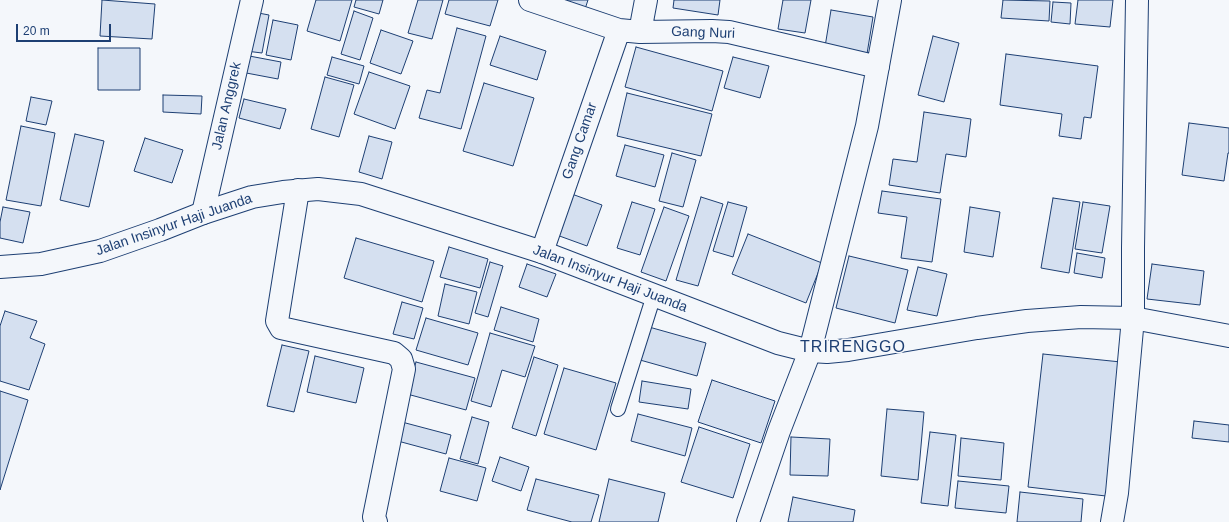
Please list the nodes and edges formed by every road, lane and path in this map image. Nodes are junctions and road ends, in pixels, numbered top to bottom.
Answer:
1 (252, 0) edge
2 (530, 0) edge
3 (646, 0) edge
4 (890, 0) edge
5 (1136, 0) edge
6 (619, 30) junction
7 (640, 32) junction
8 (878, 67) junction
9 (298, 190) junction
10 (203, 213) junction
11 (542, 252) junction
12 (0, 267) edge
13 (654, 295) junction
14 (1133, 318) junction
15 (1229, 336) edge
16 (810, 351) junction
17 (618, 409) dead end
18 (376, 522) edge
19 (748, 522) edge
20 (1112, 522) edge

1 - 10 street, Jalan Anggrek
2 - 6 street, Gang Nuri
3 - 7 street
4 - 8 street
5 - 14 street
6 - 7 street, Gang Nuri
6 - 11 street, Gang Camar
7 - 8 street, Gang Nuri
8 - 16 street
9 - 10 street, Jalan Insinyur Haji Juanda
9 - 11 street, Jalan Insinyur Haji Juanda
9 - 18 street
10 - 12 street, Jalan Insinyur Haji Juanda
11 - 13 street, Jalan Insinyur Haji Juanda
13 - 16 street, Jalan Insinyur Haji Juanda
13 - 17 lane
14 - 15 street, Jalan Insinyur Haji Juanda
14 - 16 street, Jalan Insinyur Haji Juanda
14 - 20 street
16 - 19 street

